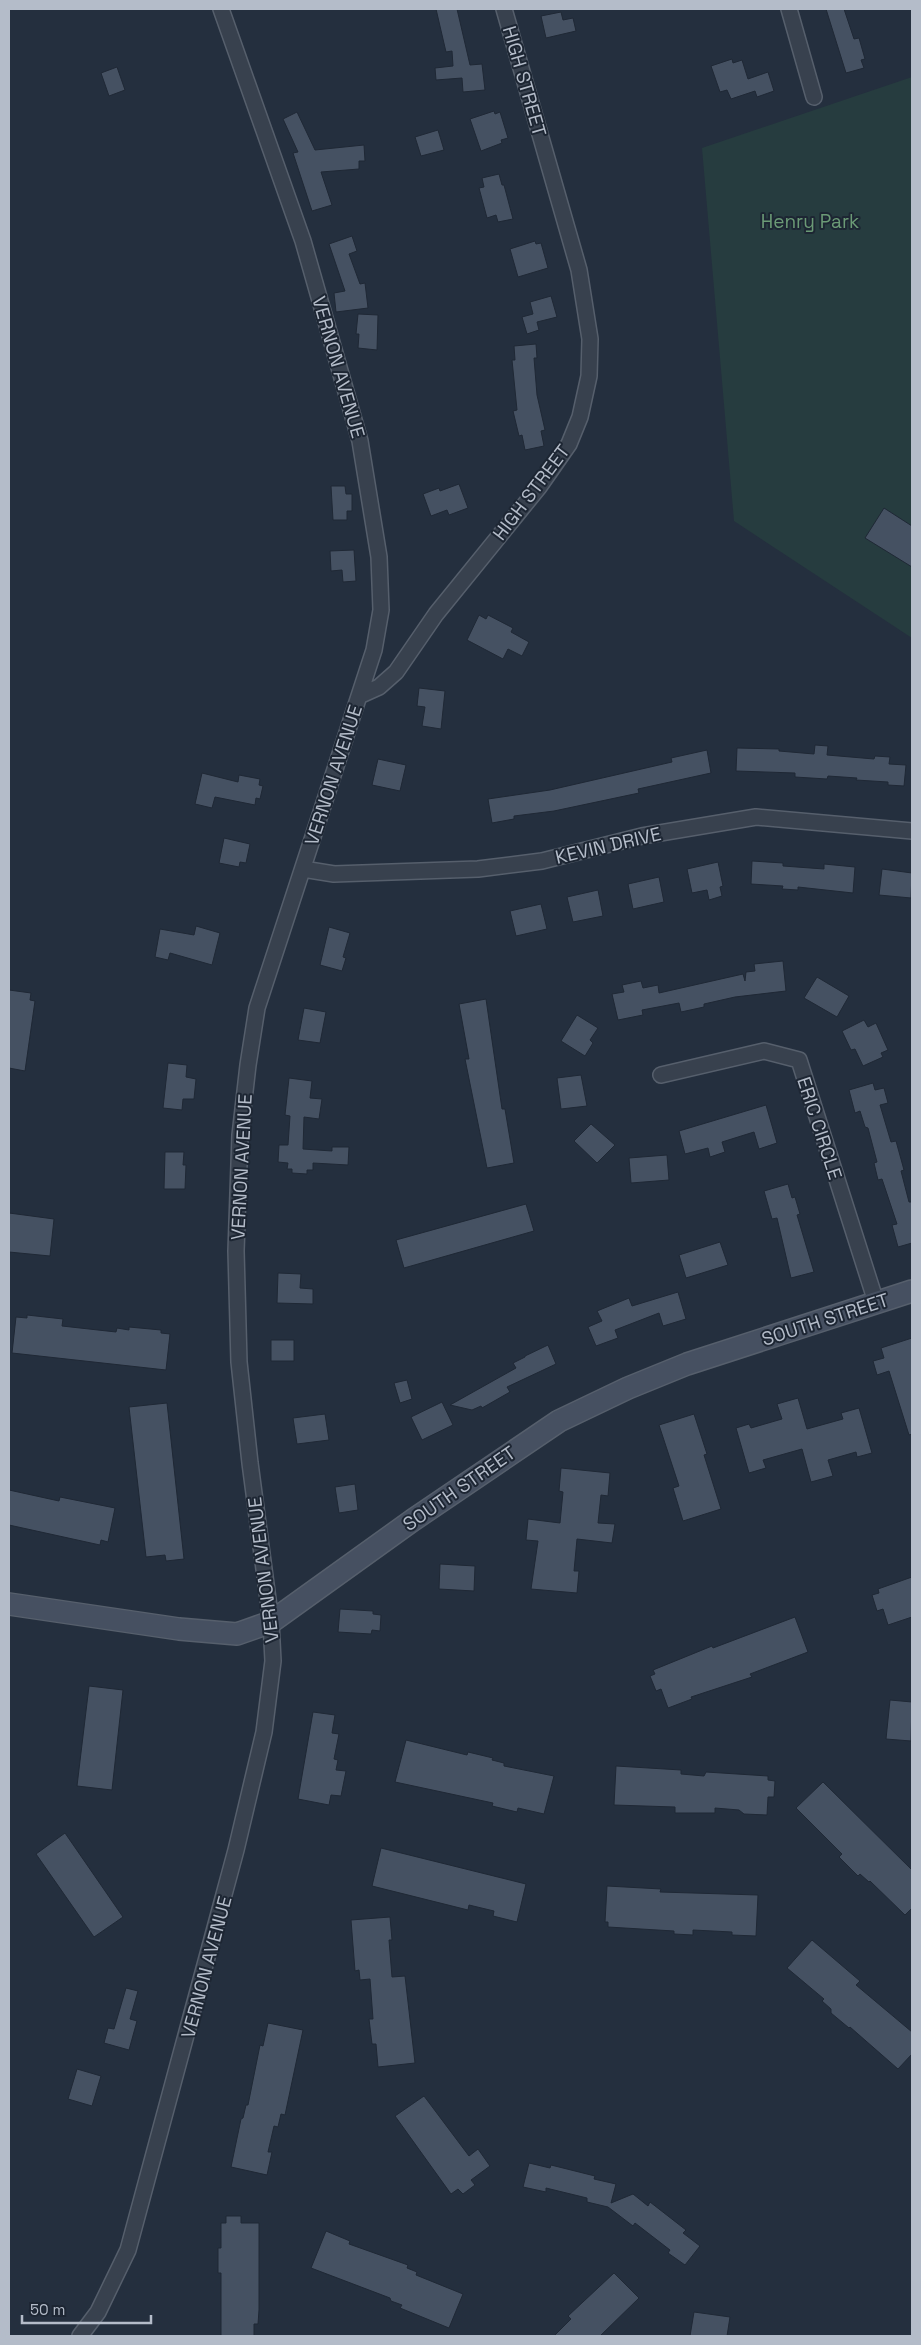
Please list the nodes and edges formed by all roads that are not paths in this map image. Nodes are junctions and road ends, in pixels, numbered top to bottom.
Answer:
1 (220, 9) edge
2 (504, 9) edge
3 (789, 9) edge
4 (814, 97) dead end
5 (359, 696) junction
6 (912, 831) edge
7 (303, 869) junction
8 (661, 1075) dead end
9 (912, 1291) edge
10 (876, 1302) junction
11 (9, 1604) edge
12 (271, 1622) junction
13 (80, 2336) edge

1 - 5 street, VERNON AVENUE
2 - 5 street, HIGH STREET
3 - 4 street
5 - 7 street, VERNON AVENUE
6 - 7 street, KEVIN DRIVE
7 - 12 street, VERNON AVENUE
8 - 10 street, ERIC CIRCLE
9 - 10 street, SOUTH STREET
10 - 12 street, SOUTH STREET
11 - 12 street, SOUTH STREET
12 - 13 street, VERNON AVENUE

